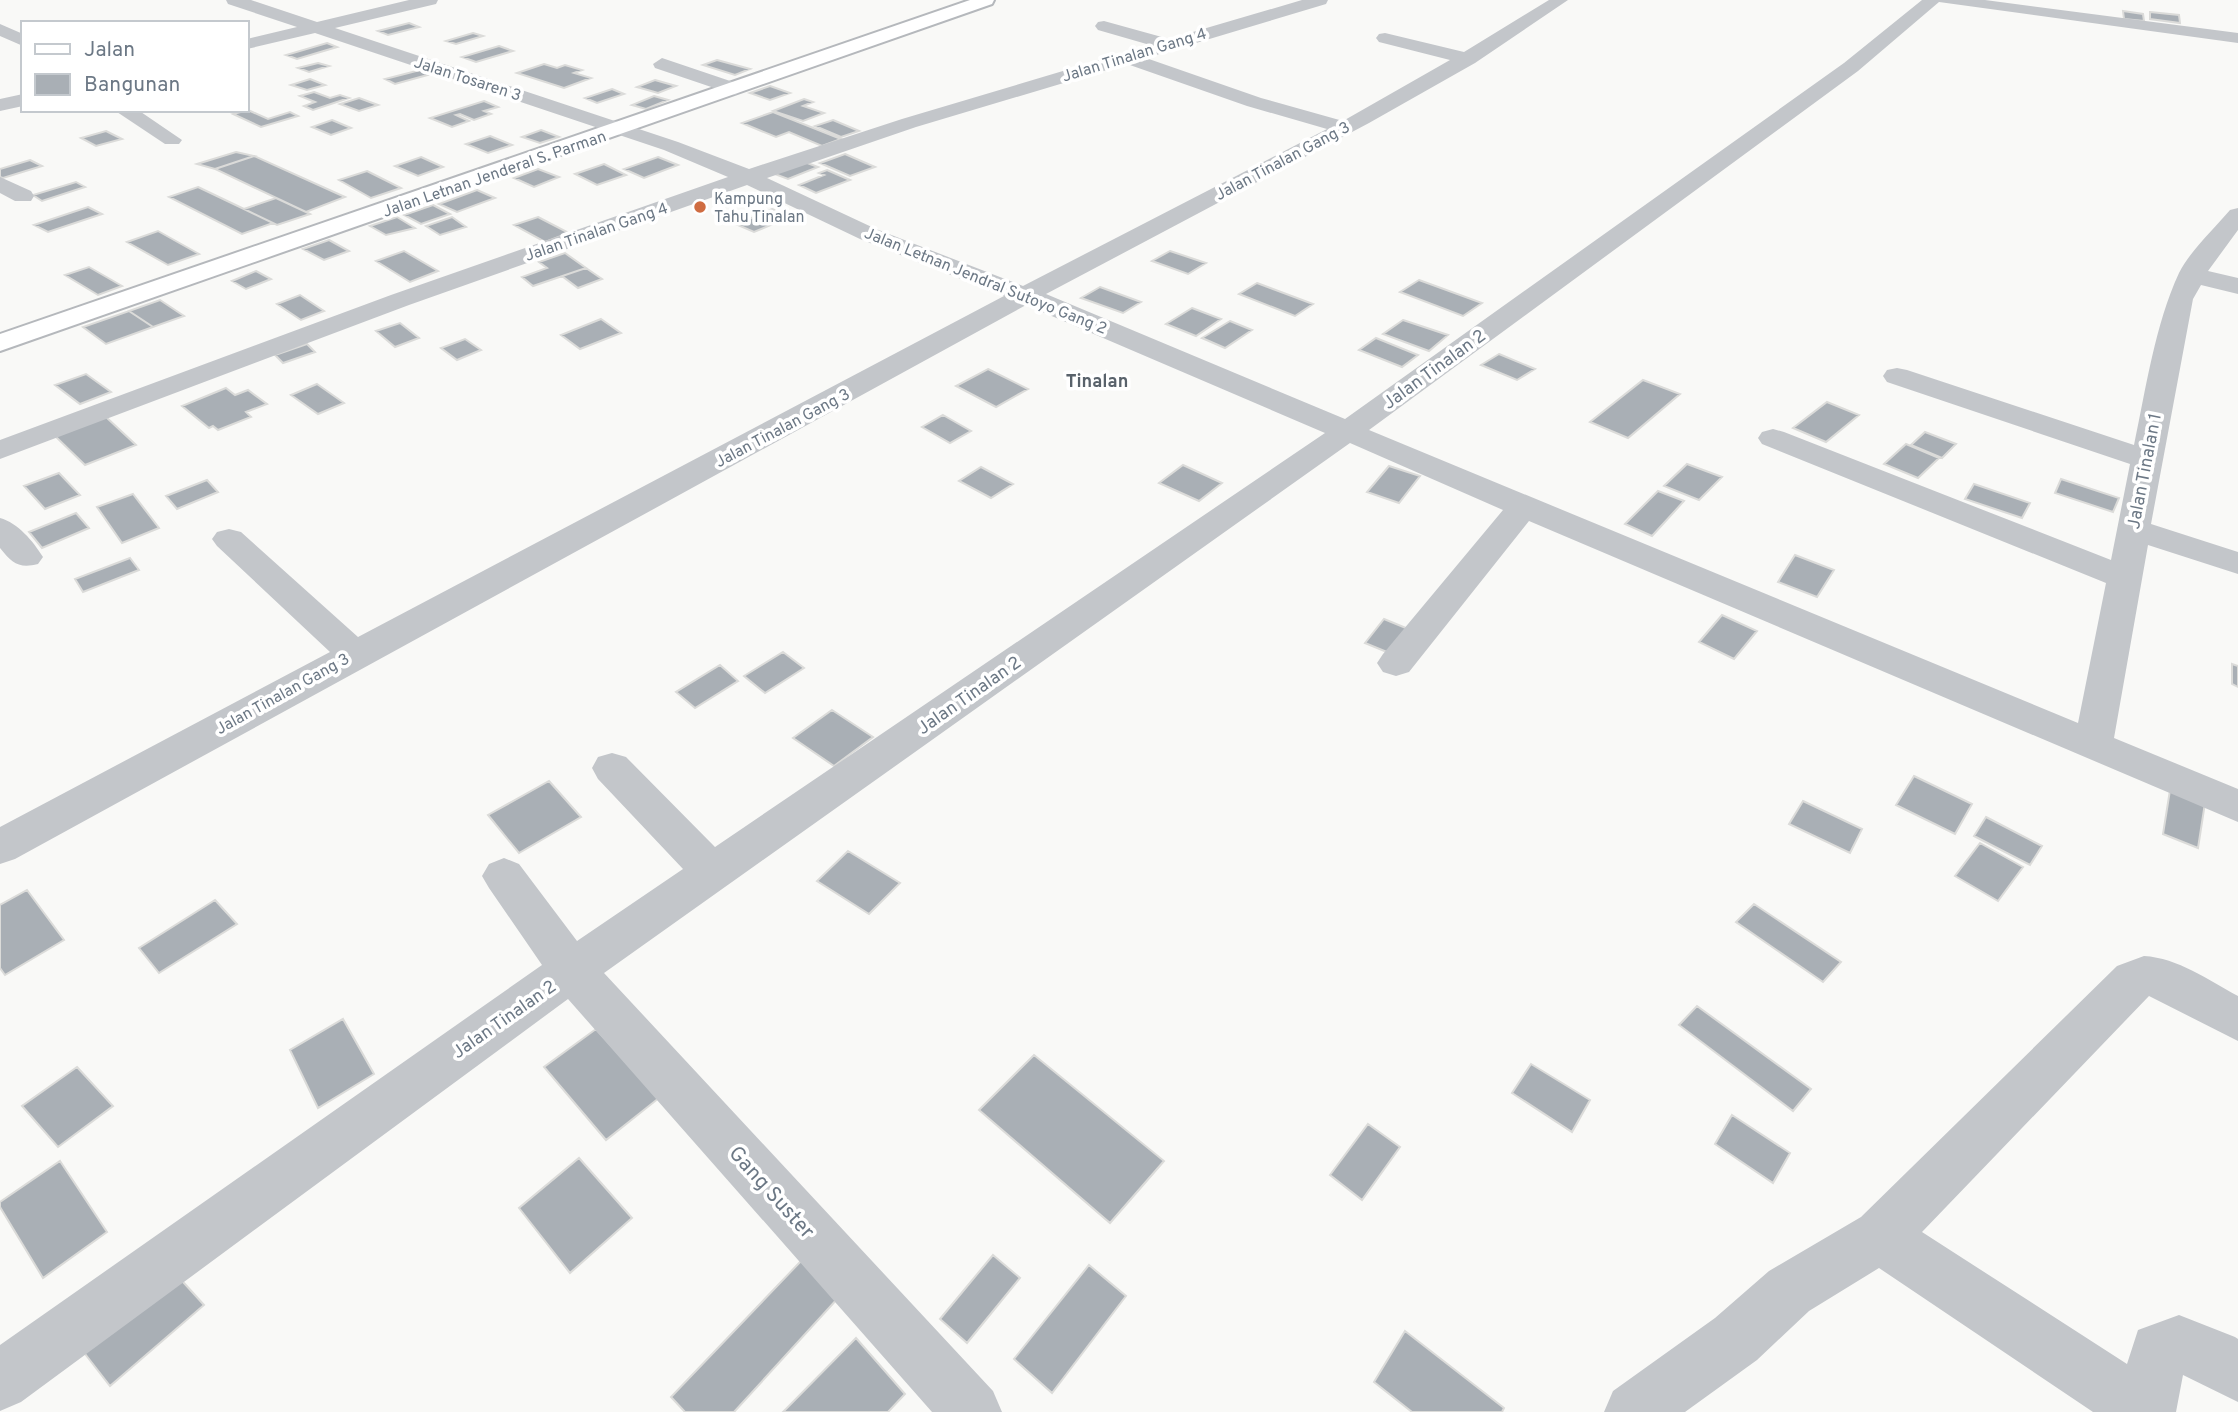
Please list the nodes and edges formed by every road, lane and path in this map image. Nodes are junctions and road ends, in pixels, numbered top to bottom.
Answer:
1 (234, 0) edge
2 (430, 0) edge
3 (986, 0) edge
4 (1320, 0) edge
5 (1560, 0) edge
6 (1932, 0) edge
7 (1946, 0) edge
8 (1104, 26) dead end
9 (313, 27) junction
10 (0, 29) edge
11 (1385, 38) dead end
12 (2238, 38) edge
13 (21, 40) edge
14 (248, 44) edge
15 (1166, 44) junction
16 (1125, 57) junction
17 (1468, 59) junction
18 (662, 64) dead end
19 (735, 89) junction
20 (21, 100) edge
21 (0, 105) edge
22 (879, 110) dead end
23 (127, 112) edge
24 (909, 123) junction
25 (1343, 127) junction
26 (623, 128) junction
27 (172, 140) dead end
28 (748, 177) junction
29 (0, 184) edge
30 (23, 197) dead end
31 (2238, 215) edge
32 (2191, 275) junction
33 (2238, 286) edge
34 (1025, 295) junction
35 (0, 343) edge
36 (1897, 376) dead end
37 (1349, 430) junction
38 (1773, 438) dead end
39 (0, 450) edge
40 (2146, 459) junction
41 (1523, 507) junction
42 (0, 528) edge
43 (2133, 530) junction
44 (229, 539) dead end
45 (26, 557) dead end
46 (2238, 563) edge
47 (2124, 578) junction
48 (354, 654) junction
49 (1396, 663) dead end
50 (2093, 745) junction
51 (612, 768) dead end
52 (2238, 806) edge
53 (0, 847) edge
54 (713, 873) junction
55 (504, 876) dead end
56 (572, 971) junction
57 (2238, 1020) edge
58 (1880, 1236) junction
59 (2238, 1372) edge
60 (0, 1381) edge
61 (972, 1412) edge
62 (1634, 1412) edge
63 (2146, 1412) edge

1 - 9 street, Jalan Tosaren 3
2 - 9 street
3 - 19 main road, Jalan Letnan Jenderal S. Parman
4 - 15 street, Jalan Tinalan Gang 4
5 - 17 street, Jalan Tinalan Gang 3
6 - 37 street, Jalan Tinalan 2
7 - 12 street
8 - 15 street
9 - 14 street
9 - 26 street, Jalan Tosaren 3
10 - 13 street
11 - 17 street
15 - 16 street, Jalan Tinalan Gang 4
16 - 24 street, Jalan Tinalan Gang 4
16 - 25 street
17 - 25 street, Jalan Tinalan Gang 3
18 - 19 street
19 - 26 main road, Jalan Letnan Jenderal S. Parman
20 - 21 street
22 - 24 street
23 - 27 street
24 - 28 street, Jalan Tinalan Gang 4
25 - 34 street, Jalan Tinalan Gang 3
26 - 28 street, Jalan Letnan Jendral Sutoyo Gang 2
26 - 35 main road, Jalan Letnan Jenderal S. Parman
28 - 34 street, Jalan Letnan Jendral Sutoyo Gang 2
28 - 39 street, Jalan Tinalan Gang 4
29 - 30 street
31 - 32 street, Jalan Tinalan 1
32 - 33 street
32 - 40 street, Jalan Tinalan 1
34 - 37 street, Jalan Letnan Jendral Sutoyo Gang 2
34 - 48 street, Jalan Tinalan Gang 3
36 - 40 street
37 - 41 street, Jalan Letnan Jendral Sutoyo Gang 2
37 - 54 street, Jalan Tinalan 2
38 - 47 street
40 - 43 street, Jalan Tinalan 1
41 - 49 street
41 - 50 street, Jalan Letnan Jendral Sutoyo Gang 2
42 - 45 street
43 - 46 street
43 - 47 street, Jalan Tinalan 1
44 - 48 street
47 - 50 street, Jalan Tinalan 1
48 - 53 street, Jalan Tinalan Gang 3
50 - 52 street, Jalan Letnan Jendral Sutoyo Gang 2
51 - 54 street
54 - 56 street, Jalan Tinalan 2
55 - 56 street, Gang Suster
56 - 60 street, Jalan Tinalan 2
56 - 61 street, Gang Suster
57 - 58 street
58 - 62 street
58 - 63 street
59 - 63 street

